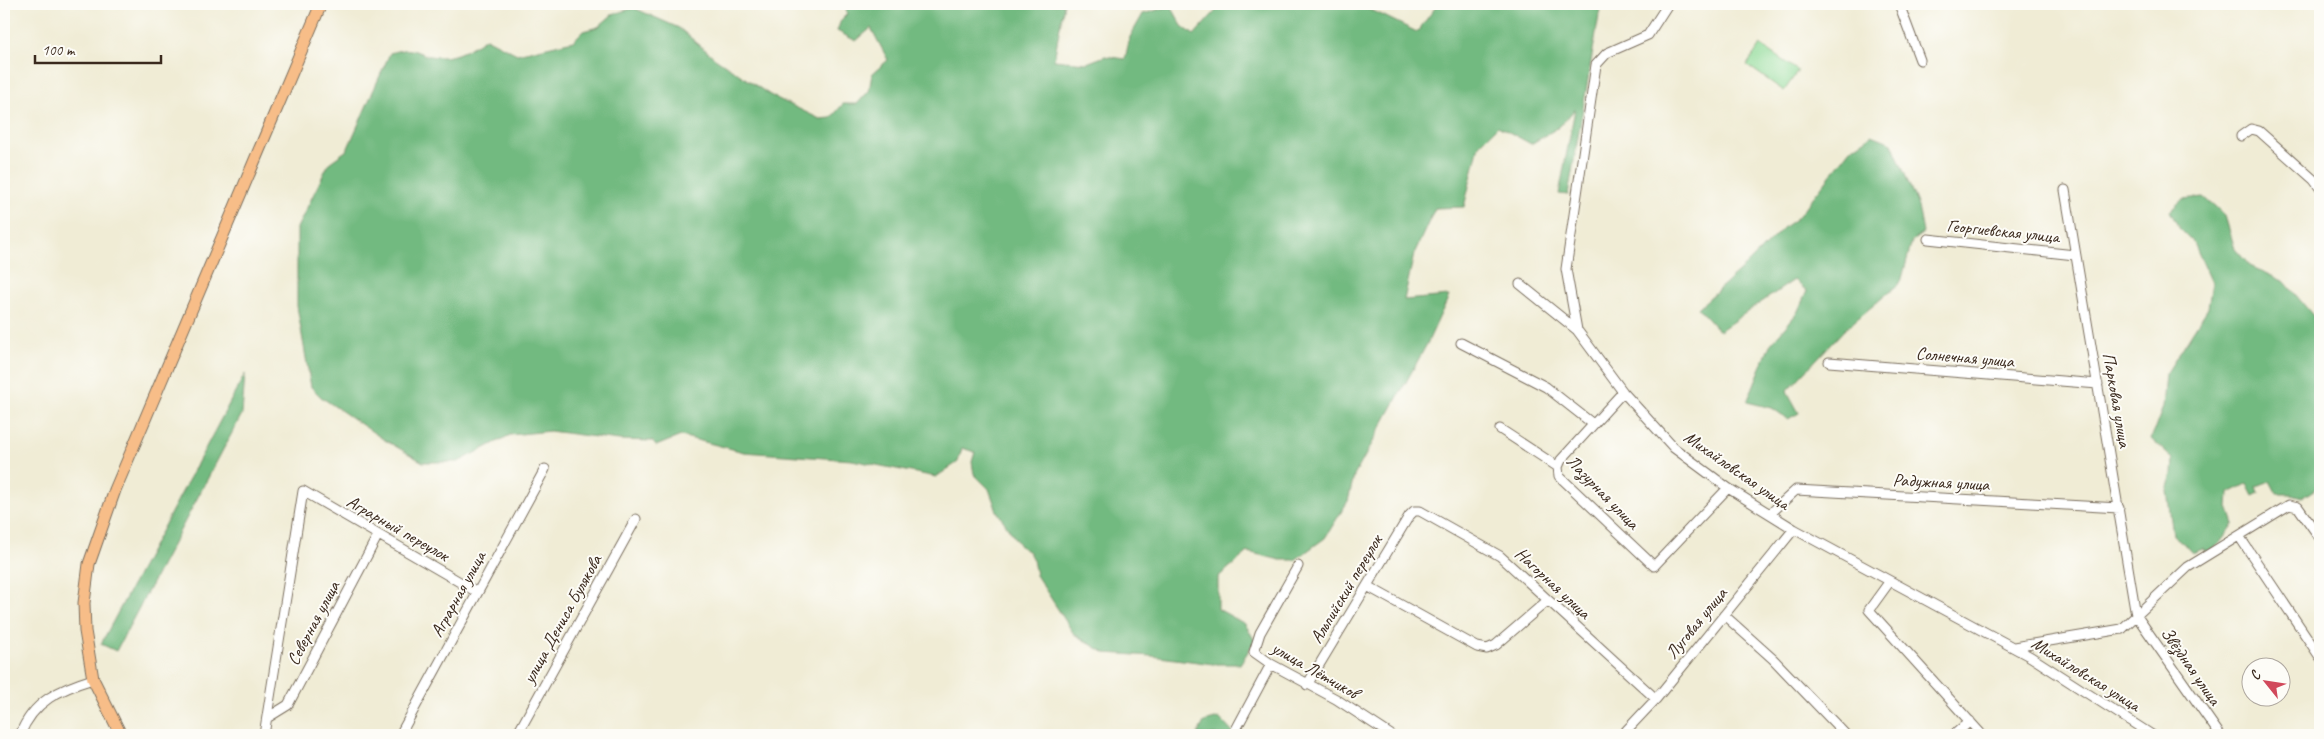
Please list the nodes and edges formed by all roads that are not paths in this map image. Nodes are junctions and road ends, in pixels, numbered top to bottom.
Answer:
1 (321, 4) edge
2 (1668, 4) edge
3 (1899, 4) edge
4 (1920, 60) dead end
5 (2241, 136) dead end
6 (2320, 188) edge
7 (2065, 190) dead end
8 (1928, 239) dead end
9 (2075, 255) junction
10 (1520, 284) dead end
11 (1577, 330) junction
12 (1461, 343) dead end
13 (1829, 362) dead end
14 (2098, 384) junction
15 (1623, 392) junction
16 (1593, 424) junction
17 (1500, 429) dead end
18 (1558, 467) junction
19 (545, 469) dead end
20 (1728, 488) junction
21 (2119, 508) junction
22 (1414, 511) joint
23 (1770, 513) junction
24 (636, 519) dead end
25 (1794, 529) junction
26 (378, 535) junction
27 (2239, 536) junction
28 (2320, 538) edge
29 (1298, 566) dead end
30 (1890, 581) junction
31 (1367, 586) junction
32 (477, 592) junction
33 (1547, 601) junction
34 (1724, 615) junction
35 (2136, 615) junction
36 (2014, 647) junction
37 (2320, 657) edge
38 (1271, 664) junction
39 (93, 679) junction
40 (1307, 685) junction
41 (1656, 699) junction
42 (267, 718) junction
43 (1970, 721) junction
44 (20, 735) edge
45 (121, 735) edge
46 (264, 735) edge
47 (400, 735) edge
48 (517, 735) edge
49 (1233, 735) edge
50 (1391, 735) edge
51 (1622, 735) edge
52 (1846, 735) edge
53 (1954, 735) edge
54 (1982, 735) edge
55 (2152, 735) edge
56 (2220, 735) edge

1 - 39 main road
2 - 11 street, Михайловская улица
3 - 4 street
5 - 6 street
7 - 9 street, Парковая улица
8 - 9 street, Георгиевская улица
9 - 14 street, Парковая улица
10 - 11 street
11 - 15 street, Михайловская улица
12 - 16 street
13 - 14 street, Солнечная улица
14 - 21 street, Парковая улица
15 - 16 street
15 - 20 street, Михайловская улица
16 - 18 street
17 - 18 street, Лазурная улица
18 - 20 street, Лазурная улица
19 - 32 street, Аграрная улица
20 - 23 street, Михайловская улица
21 - 23 street, Радужная улица
21 - 35 street, Парковая улица
22 - 31 street, Альпийский переулок
22 - 33 street, Нагорная улица
23 - 25 street, Михайловская улица
24 - 48 street, улица Дениса Булякова
25 - 30 street, Михайловская улица
25 - 34 street, Луговая улица
26 - 32 street, Аграрный переулок
26 - 42 street, Северная улица
26 - 42 street, Аграрный переулок
27 - 28 street
27 - 35 street
27 - 37 street
29 - 38 street, улица Лётчиков
30 - 36 street, Михайловская улица
30 - 43 street
31 - 33 street
31 - 40 street, Альпийский переулок
32 - 47 street, Аграрная улица
33 - 41 street, Нагорная улица
34 - 41 street, Луговая улица
34 - 52 street
35 - 36 street
35 - 56 street, Звёздная улица
36 - 55 street, Михайловская улица
38 - 40 street, улица Лётчиков
38 - 49 street
39 - 44 street
39 - 45 main road
40 - 50 street, улица Лётчиков
41 - 51 street, Луговая улица
42 - 46 street
43 - 53 street
43 - 54 street

